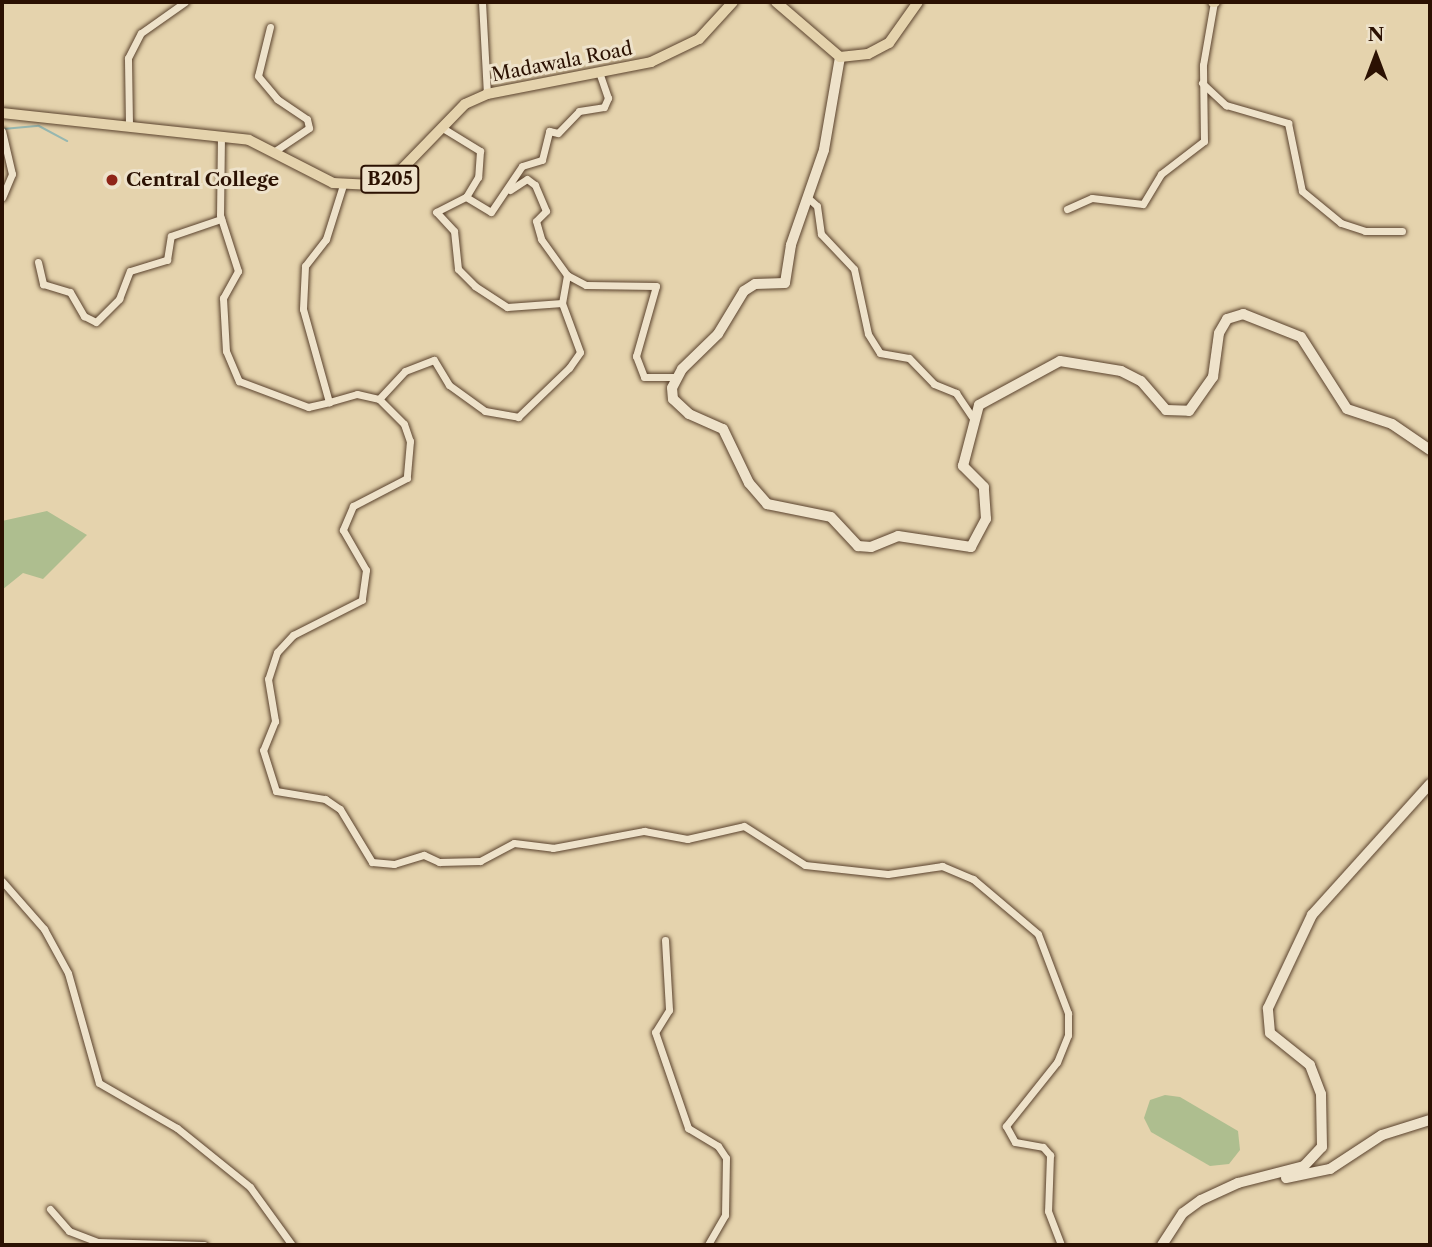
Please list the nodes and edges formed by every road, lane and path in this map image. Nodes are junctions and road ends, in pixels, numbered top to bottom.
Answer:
1 (185, 2) edge
2 (482, 2) edge
3 (733, 2) edge
4 (776, 2) edge
5 (918, 2) edge
6 (1214, 2) edge
7 (270, 27) dead end
8 (841, 57) junction
9 (600, 75) junction
10 (1202, 82) junction
11 (487, 94) junction
12 (2, 113) edge
13 (129, 124) junction
14 (440, 127) junction
15 (3, 133) edge
16 (221, 135) junction
17 (276, 150) junction
18 (343, 185) junction
19 (510, 190) junction
20 (2, 197) edge
21 (466, 197) junction
22 (807, 197) junction
23 (1068, 209) dead end
24 (221, 219) junction
25 (1402, 232) dead end
26 (38, 261) dead end
27 (567, 275) junction
28 (562, 303) junction
29 (676, 377) junction
30 (379, 400) junction
31 (329, 402) junction
32 (974, 420) junction
33 (1430, 450) edge
34 (1430, 784) edge
35 (2, 881) edge
36 (665, 940) dead end
37 (1430, 1120) edge
38 (1238, 1183) junction
39 (50, 1209) dead end
40 (204, 1245) edge
41 (292, 1245) edge
42 (708, 1245) edge
43 (1061, 1245) edge
44 (1162, 1245) edge

1 - 13 street
2 - 11 street
3 - 9 main road, Madawala Road / B205
4 - 8 main road
5 - 8 main road
6 - 10 street
7 - 17 street
8 - 22 street
9 - 11 main road, Madawala Road / B205
9 - 19 street
10 - 23 street
10 - 25 street
11 - 14 main road, Madawala Road / B205
12 - 13 main road, B205
13 - 16 main road, B205
14 - 18 main road, Madawala Road / B205
14 - 21 street
15 - 20 street
16 - 17 main road, B205
16 - 24 street
17 - 18 main road, B205
18 - 31 street
19 - 21 street
19 - 27 street
21 - 28 street
22 - 29 street
22 - 32 street
24 - 26 street
24 - 31 street
27 - 28 street
27 - 29 street
28 - 30 street
29 - 32 street
30 - 31 street
30 - 43 street
32 - 33 street
34 - 38 street
35 - 41 street
36 - 42 street
37 - 38 street
38 - 44 street
39 - 40 street

